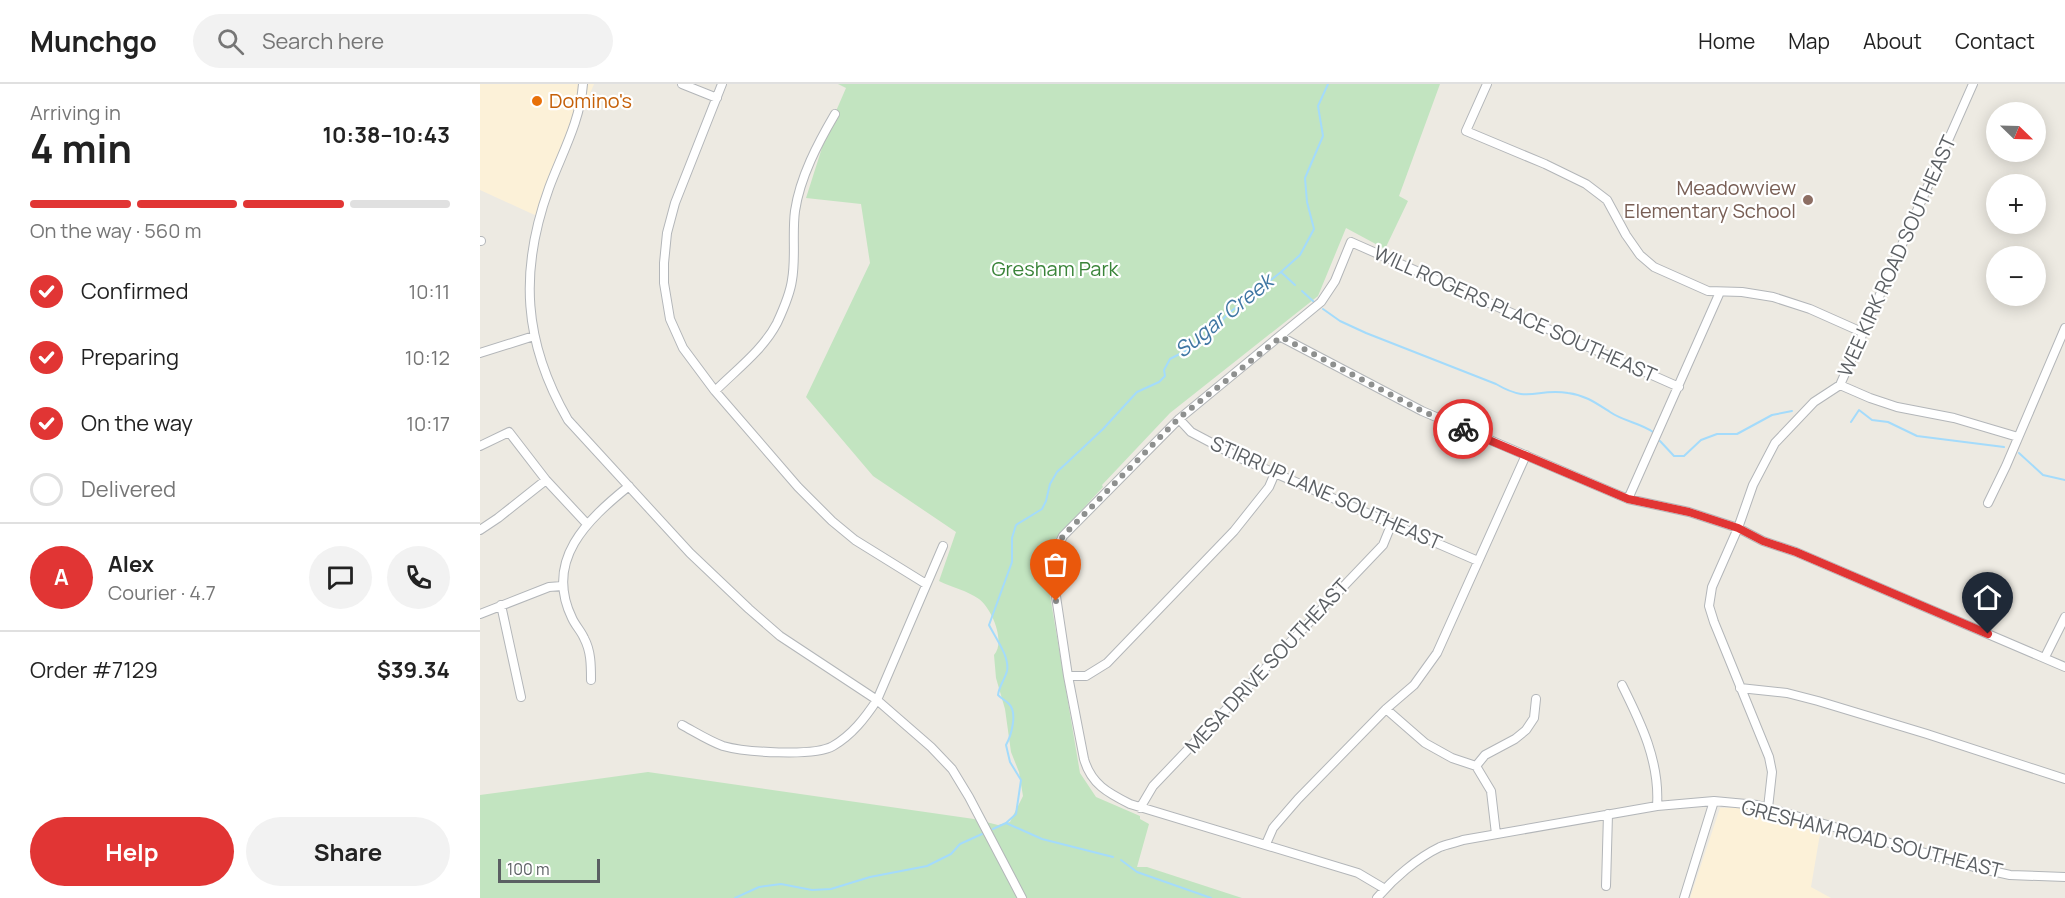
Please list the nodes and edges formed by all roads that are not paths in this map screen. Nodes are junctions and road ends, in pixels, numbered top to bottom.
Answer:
1 (583, 84) edge
2 (682, 84) edge
3 (722, 84) edge
4 (1487, 84) edge
5 (1973, 84) edge
6 (717, 98) junction
7 (835, 114) dead end
8 (1720, 292) junction
9 (2065, 328) edge
10 (1864, 333) junction
11 (534, 336) junction
12 (1281, 337) junction
13 (480, 353) edge
14 (1840, 385) junction
15 (1679, 387) junction
16 (715, 391) junction
17 (1179, 418) junction
18 (2018, 437) junction
19 (480, 446) edge
20 (1526, 456) junction
21 (1275, 473) junction
22 (546, 480) junction
23 (629, 486) junction
24 (1628, 499) junction
25 (1988, 503) dead end
26 (586, 524) junction
27 (1392, 524) junction
28 (1738, 528) junction
29 (480, 530) edge
30 (943, 546) dead end
31 (1478, 561) junction
32 (926, 584) junction
33 (562, 586) junction
34 (501, 605) junction
35 (480, 614) edge
36 (2065, 617) edge
37 (2045, 657) junction
38 (2065, 667) edge
39 (1068, 676) junction
40 (591, 680) dead end
41 (1622, 685) dead end
42 (1740, 688) junction
43 (521, 697) dead end
44 (1536, 699) dead end
45 (877, 700) junction
46 (1386, 709) junction
47 (682, 725) dead end
48 (1476, 766) junction
49 (2065, 779) edge
50 (1714, 801) junction
51 (1657, 806) junction
52 (1140, 808) junction
53 (1768, 808) junction
54 (1608, 814) junction
55 (1496, 834) junction
56 (1266, 844) junction
57 (2065, 877) edge
58 (1606, 886) dead end
59 (1385, 889) junction
60 (1022, 898) edge
61 (1377, 898) edge
62 (1684, 898) edge

1 - 11 street
2 - 6 street
3 - 6 street
4 - 8 street
5 - 10 street, WEE KIRK ROAD SOUTHEAST
6 - 16 street
7 - 16 street
8 - 10 street
8 - 15 street
9 - 18 street
10 - 14 street, WEE KIRK ROAD SOUTHEAST
11 - 13 street
11 - 23 street
12 - 15 street, WILL ROGERS PLACE SOUTHEAST
12 - 17 street
12 - 20 street
14 - 18 street
14 - 28 street, WEE KIRK ROAD SOUTHEAST
15 - 24 street
16 - 32 street
17 - 21 street, STIRRUP LANE SOUTHEAST
17 - 39 street
18 - 25 street
19 - 22 street
20 - 24 street
20 - 31 street
21 - 27 street, STIRRUP LANE SOUTHEAST
21 - 39 street
22 - 26 street
22 - 29 street
23 - 26 street
23 - 45 street
24 - 28 street
26 - 33 street
27 - 31 street, STIRRUP LANE SOUTHEAST
27 - 52 street, MESA DRIVE SOUTHEAST
28 - 37 street
28 - 42 street, WEE KIRK ROAD SOUTHEAST
30 - 32 street
31 - 46 street
32 - 45 street
33 - 34 street
33 - 40 street
34 - 35 street
34 - 43 street
36 - 37 street
37 - 38 street
39 - 52 street
41 - 51 street
42 - 49 street
42 - 53 street, WEE KIRK ROAD SOUTHEAST
44 - 48 street
45 - 47 street
45 - 60 street
46 - 48 street
46 - 56 street
48 - 55 street
50 - 51 street, GRESHAM ROAD SOUTHEAST
50 - 53 street, GRESHAM ROAD SOUTHEAST
50 - 62 street
51 - 54 street, GRESHAM ROAD SOUTHEAST
52 - 56 street
53 - 57 street, GRESHAM ROAD SOUTHEAST
54 - 55 street, GRESHAM ROAD SOUTHEAST
54 - 58 street
55 - 59 street, GRESHAM ROAD SOUTHEAST
56 - 59 street
59 - 61 street, GRESHAM ROAD SOUTHEAST

